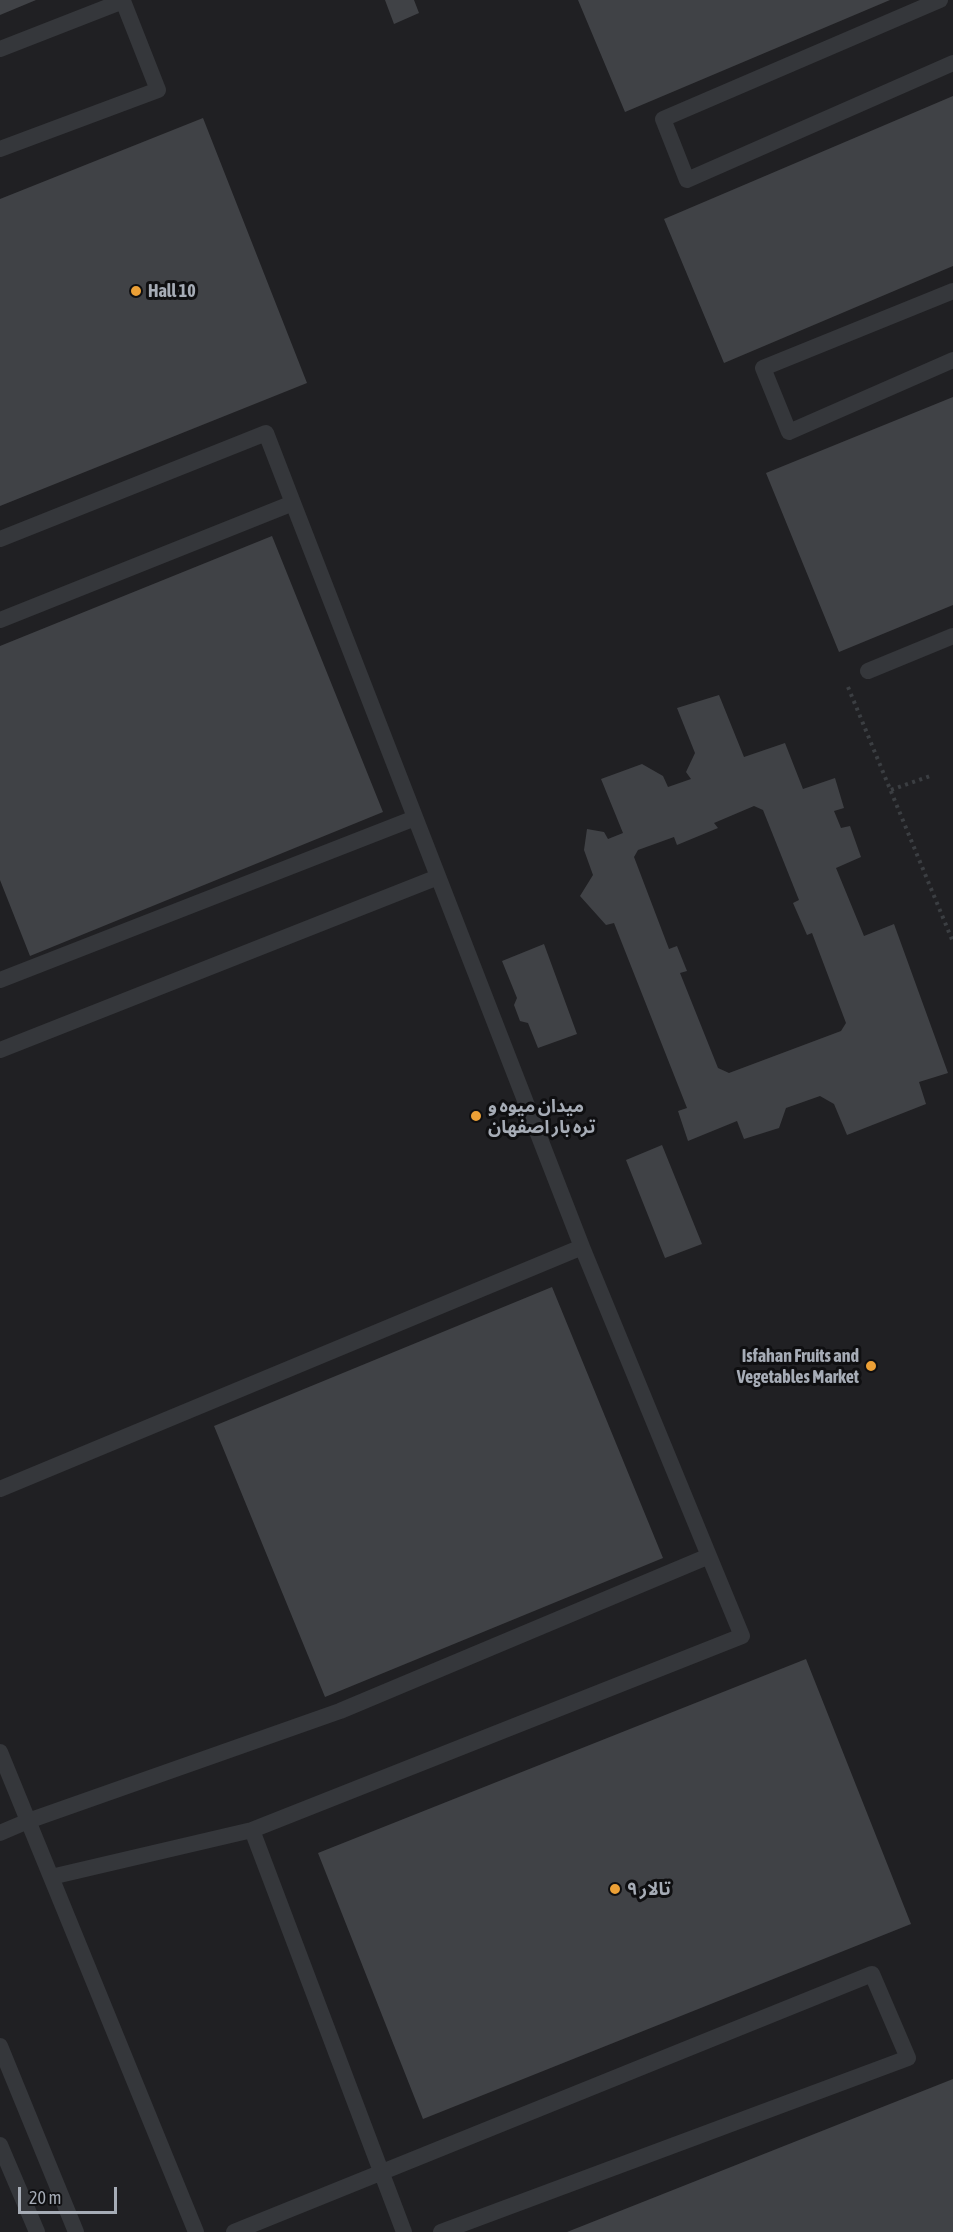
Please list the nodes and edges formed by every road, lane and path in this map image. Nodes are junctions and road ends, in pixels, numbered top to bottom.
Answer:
1 (940, 0) edge
2 (0, 49) edge
3 (953, 63) edge
4 (0, 149) edge
5 (953, 291) edge
6 (953, 360) edge
7 (293, 503) junction
8 (0, 539) edge
9 (0, 620) edge
10 (953, 636) edge
11 (868, 671) joint
12 (930, 776) dead end
13 (891, 790) junction
14 (415, 818) junction
15 (438, 877) junction
16 (953, 941) edge
17 (0, 980) edge
18 (0, 1050) edge
19 (582, 1246) junction
20 (0, 1489) edge
21 (709, 1557) junction
22 (0, 1752) edge
23 (28, 1821) junction
24 (252, 1830) junction
25 (0, 1833) edge
26 (51, 1877) junction
27 (0, 2046) edge
28 (0, 2145) edge
29 (381, 2173) junction
30 (37, 2232) edge
31 (76, 2232) edge
32 (196, 2232) edge
33 (234, 2232) edge
34 (404, 2232) edge
35 (441, 2232) edge

1 - 3 lane
2 - 4 lane
5 - 6 lane
7 - 8 lane
7 - 9 lane
7 - 14 lane
10 - 11 lane
11 - 13 path
12 - 13 path
13 - 16 path
14 - 15 lane
14 - 17 lane
15 - 18 lane
15 - 19 lane
19 - 20 lane
19 - 21 lane
21 - 23 lane
21 - 24 lane
22 - 23 lane
23 - 25 lane
23 - 26 lane
24 - 26 lane
24 - 29 lane
26 - 32 lane
27 - 31 lane
28 - 30 lane
29 - 33 lane
29 - 34 lane
29 - 35 lane

